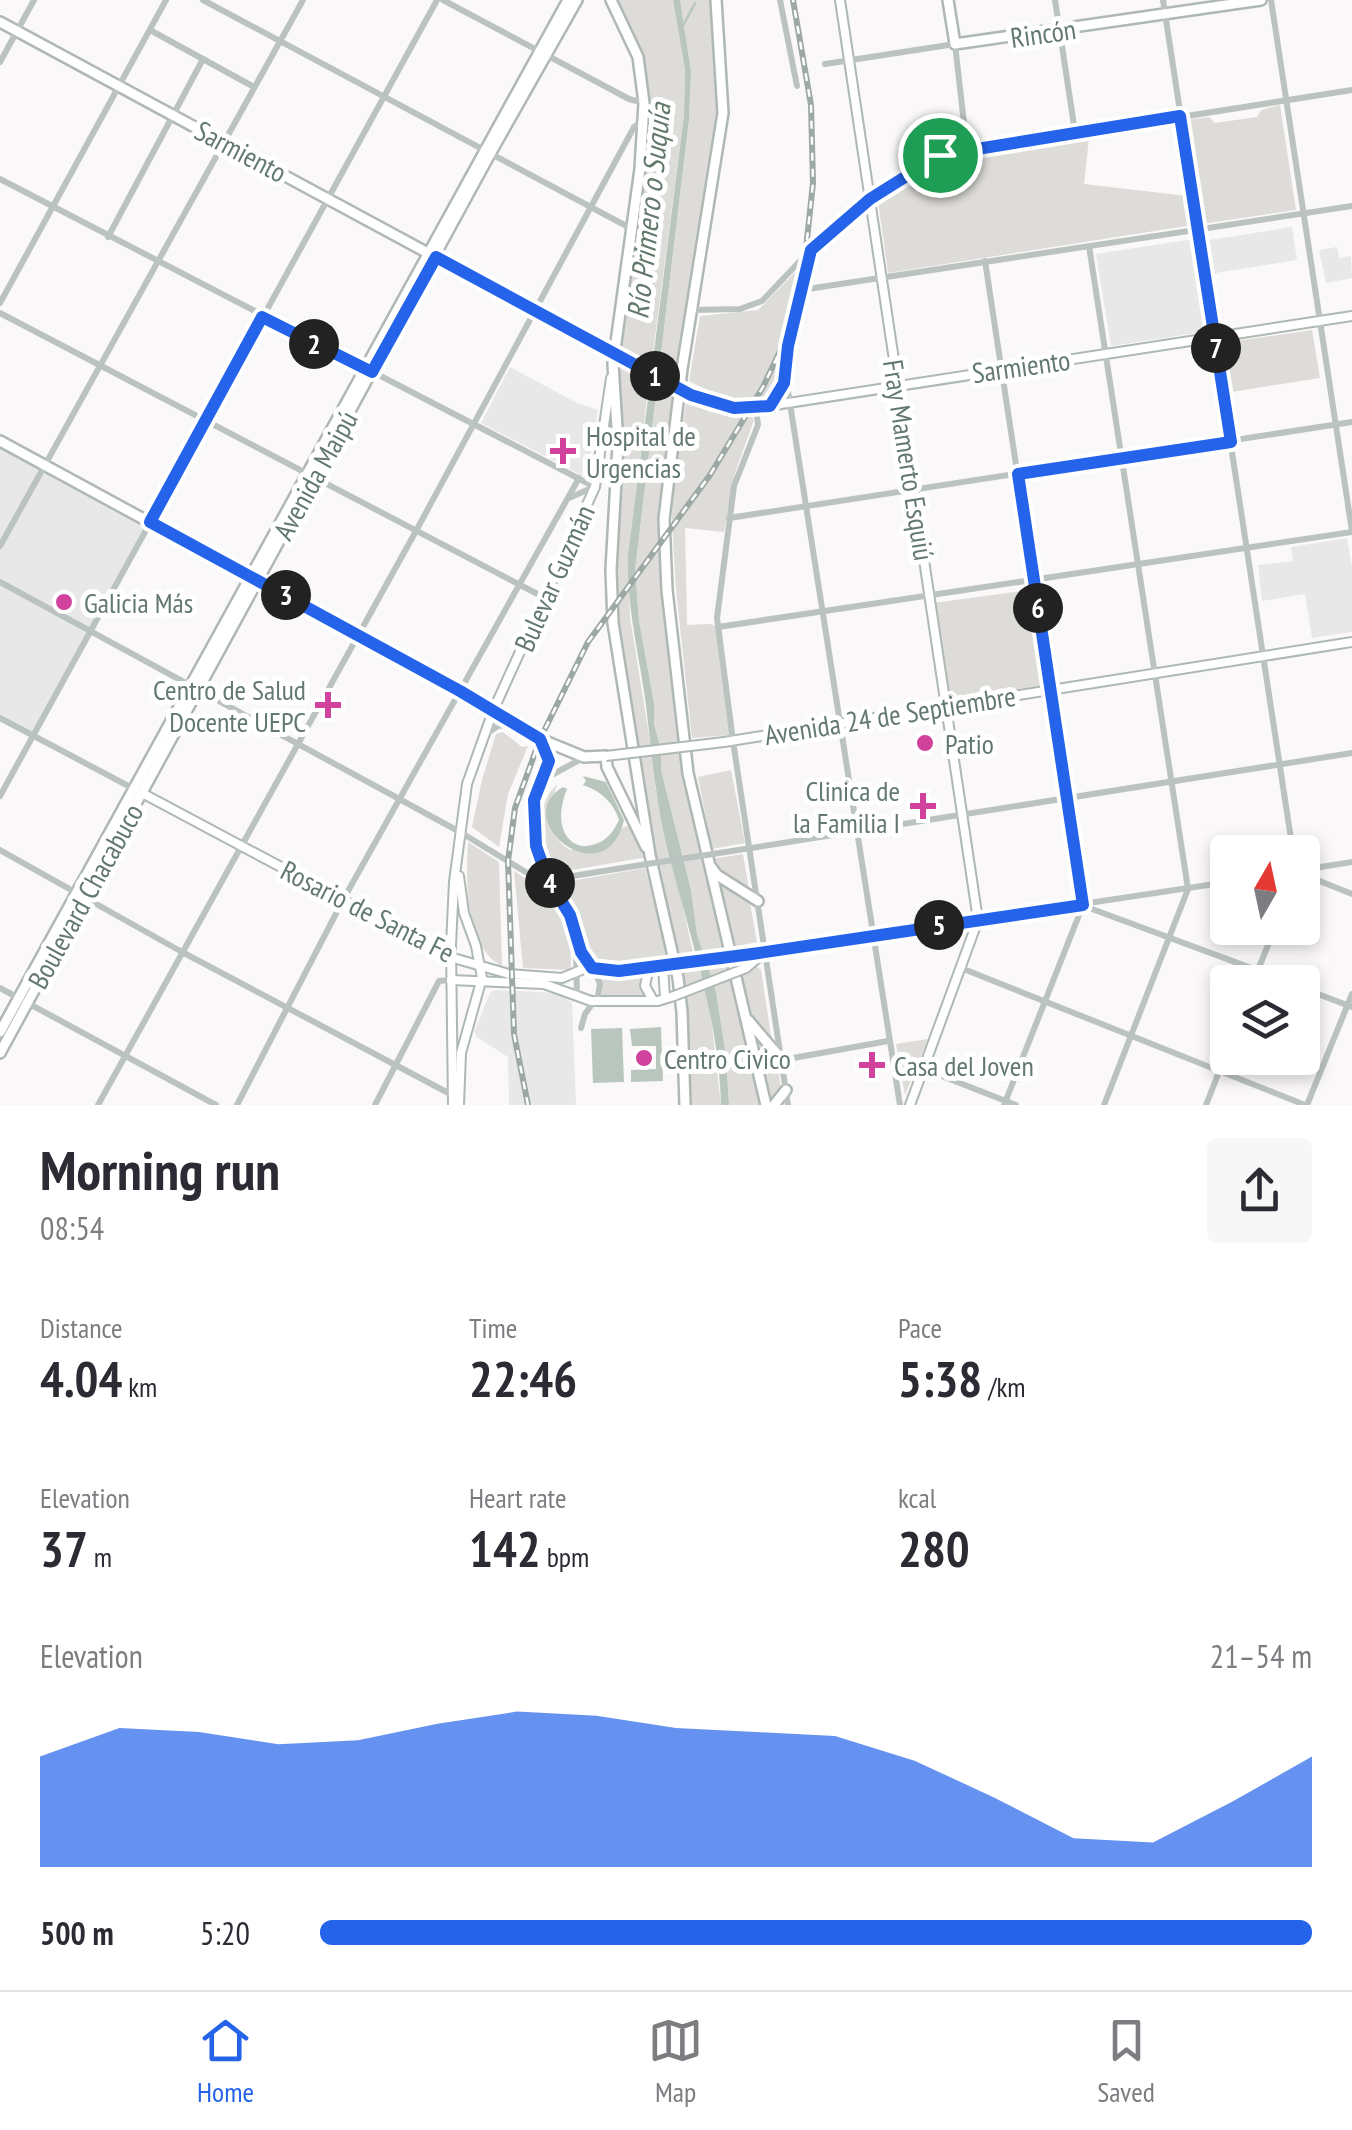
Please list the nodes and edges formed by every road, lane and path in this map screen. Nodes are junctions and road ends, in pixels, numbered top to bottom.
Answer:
1 (34, 0) edge
2 (166, 0) edge
3 (203, 0) edge
4 (302, 0) edge
5 (440, 0) edge
6 (568, 0) edge
7 (577, 0) edge
8 (611, 0) edge
9 (716, 0) edge
10 (780, 0) edge
11 (840, 0) edge
12 (948, 0) edge
13 (1055, 0) edge
14 (1164, 0) edge
15 (1262, 0) edge
16 (1272, 0) edge
17 (1166, 16) junction
18 (0, 22) edge
19 (150, 30) junction
20 (1059, 30) junction
21 (17, 31) junction
22 (280, 41) junction
23 (955, 44) junction
24 (542, 53) junction
25 (203, 59) junction
26 (848, 60) junction
27 (0, 62) edge
28 (824, 64) dead end
29 (119, 86) junction
30 (796, 86) dead end
31 (254, 87) junction
32 (1352, 90) edge
33 (383, 96) junction
34 (1286, 100) junction
35 (644, 103) junction
36 (172, 114) junction
37 (1180, 116) junction
38 (644, 121) junction
39 (1074, 133) junction
40 (224, 142) junction
41 (967, 150) junction
42 (486, 152) junction
43 (0, 180) edge
44 (327, 198) junction
45 (870, 199) junction
46 (589, 206) junction
47 (1352, 206) edge
48 (52, 208) junction
49 (1304, 213) junction
50 (1200, 229) junction
51 (632, 230) junction
52 (108, 237) junction
53 (1089, 246) junction
54 (811, 250) junction
55 (432, 255) junction
56 (985, 261) junction
57 (157, 262) junction
58 (882, 278) junction
59 (801, 290) junction
60 (0, 303) edge
61 (534, 310) junction
62 (692, 310) junction
63 (0, 312) edge
64 (1352, 316) edge
65 (262, 317) junction
66 (1320, 320) junction
67 (1214, 336) junction
68 (1107, 354) junction
69 (614, 360) junction
70 (100, 365) junction
71 (1003, 368) junction
72 (368, 371) junction
73 (786, 372) junction
74 (898, 384) junction
75 (792, 402) junction
76 (770, 406) junction
77 (756, 408) junction
78 (206, 420) junction
79 (1352, 422) edge
80 (474, 424) junction
81 (1335, 425) junction
82 (0, 441) edge
83 (1231, 442) junction
84 (1122, 458) junction
85 (45, 465) junction
86 (1018, 474) junction
87 (312, 476) junction
88 (579, 478) junction
89 (595, 487) junction
90 (914, 490) junction
91 (567, 499) junction
92 (808, 506) junction
93 (729, 518) junction
94 (150, 522) junction
95 (416, 530) junction
96 (1352, 532) edge
97 (0, 546) edge
98 (1247, 547) junction
99 (1139, 564) junction
100 (256, 578) junction
101 (1034, 579) junction
102 (0, 582) edge
103 (521, 585) junction
104 (930, 595) junction
105 (546, 598) junction
106 (823, 611) junction
107 (718, 627) junction
108 (90, 632) junction
109 (357, 635) junction
110 (1352, 642) edge
111 (1263, 656) junction
112 (1156, 672) junction
113 (1050, 688) junction
114 (196, 689) junction
115 (460, 691) junction
116 (946, 704) junction
117 (494, 711) junction
118 (0, 718) edge
119 (840, 722) junction
120 (517, 725) junction
121 (34, 736) junction
122 (482, 739) junction
123 (540, 739) junction
124 (297, 744) junction
125 (730, 744) junction
126 (1352, 753) edge
127 (606, 756) junction
128 (584, 758) junction
129 (1280, 764) junction
130 (1172, 781) junction
131 (538, 787) junction
132 (138, 792) junction
133 (0, 796) edge
134 (1067, 798) junction
135 (399, 799) junction
136 (962, 814) junction
137 (856, 831) junction
138 (460, 832) junction
139 (1290, 835) edge
140 (241, 846) junction
141 (750, 848) junction
142 (0, 850) edge
143 (458, 856) junction
144 (648, 859) junction
145 (711, 859) junction
146 (1352, 862) edge
147 (1320, 868) edge
148 (548, 880) junction
149 (1320, 880) edge
150 (1210, 885) edge
151 (1188, 889) junction
152 (1352, 894) edge
153 (80, 895) junction
154 (344, 900) junction
155 (758, 901) junction
156 (1083, 905) junction
157 (978, 920) junction
158 (871, 935) junction
159 (577, 936) junction
160 (1170, 937) junction
161 (182, 952) junction
162 (766, 952) junction
163 (450, 957) junction
164 (665, 965) junction
165 (1245, 965) edge
166 (480, 966) junction
167 (649, 967) junction
168 (592, 968) junction
169 (961, 968) junction
170 (576, 973) junction
171 (451, 980) junction
172 (482, 982) junction
173 (501, 983) junction
174 (0, 988) edge
175 (1352, 994) edge
176 (1320, 995) edge
177 (577, 996) junction
178 (669, 997) junction
179 (23, 1000) junction
180 (596, 1000) junction
181 (653, 1000) junction
182 (1044, 1001) junction
183 (477, 1002) junction
184 (1350, 1006) edge
185 (290, 1009) junction
186 (450, 1012) junction
187 (472, 1018) junction
188 (746, 1018) junction
189 (580, 1028) dead end
190 (0, 1032) edge
191 (1131, 1036) junction
192 (888, 1041) junction
193 (0, 1052) edge
194 (125, 1056) junction
195 (782, 1060) junction
196 (396, 1065) junction
197 (1210, 1068) edge
198 (924, 1069) junction
199 (1218, 1075) edge
200 (1227, 1075) edge
201 (786, 1090) junction
202 (456, 1101) edge
203 (1004, 1103) edge
204 (98, 1105) edge
205 (216, 1105) edge
206 (237, 1105) edge
207 (375, 1105) edge
208 (685, 1105) edge
209 (770, 1105) edge
210 (788, 1105) edge
211 (900, 1105) edge
212 (910, 1105) edge
213 (1016, 1105) edge
214 (1104, 1105) edge
215 (1206, 1105) edge
216 (1306, 1105) edge

1 - 21 street
2 - 19 street
3 - 22 street
4 - 22 street
5 - 24 street
5 - 33 street
6 - 24 main road, Avenida Maipú
7 - 24 main road, Avenida Maipú
8 - 35 main road, Bulevar Guzmán
9 - 62 main road
10 - 30 street
11 - 26 main road, Fray Mamerto Esquiú
12 - 23 main road
13 - 20 street
14 - 17 street
15 - 17 main road, Rincón
16 - 34 street
17 - 20 main road, Rincón
17 - 37 street
18 - 21 main road, Sarmiento
19 - 25 street
19 - 29 street
20 - 23 main road, Rincón
20 - 39 street
21 - 27 street
21 - 29 main road, Sarmiento
22 - 31 street
22 - 33 street
23 - 26 street, Rincón
23 - 41 street
24 - 35 street
24 - 42 main road, Avenida Maipú
25 - 31 street
25 - 36 street
26 - 28 street, Rincón
26 - 45 main road, Fray Mamerto Esquiú
29 - 36 main road, Sarmiento
29 - 48 street
31 - 40 street
32 - 34 street
33 - 42 street
33 - 44 street
34 - 37 street
34 - 49 street
35 - 38 main road, Bulevar Guzmán
36 - 40 main road, Sarmiento
36 - 52 street
37 - 39 street
37 - 50 street
38 - 46 street
38 - 51 main road, Bulevar Guzmán
39 - 41 street
40 - 44 main road, Sarmiento
40 - 57 street
41 - 45 street
42 - 46 street
42 - 55 main road, Avenida Maipú
43 - 48 street
44 - 55 main road, Sarmiento
44 - 65 street
45 - 54 street
45 - 58 main road, Fray Mamerto Esquiú
46 - 51 street
46 - 61 street
47 - 49 street
48 - 52 street
48 - 60 street
49 - 50 street
49 - 66 street
50 - 53 street
50 - 67 street
51 - 69 main road, Bulevar Guzmán
52 - 57 street
53 - 56 street
53 - 68 street
54 - 59 street
54 - 62 street
55 - 61 main road, Sarmiento
55 - 72 main road, Avenida Maipú
56 - 58 street
56 - 71 street
57 - 65 street
57 - 70 street
58 - 59 street
58 - 74 main road, Fray Mamerto Esquiú
59 - 73 street
61 - 69 main road, Sarmiento
61 - 80 street
62 - 145 main road
63 - 70 street
64 - 66 main road, Sarmiento
65 - 72 street
65 - 78 street
66 - 67 main road, Sarmiento
66 - 81 street
67 - 68 main road, Sarmiento
67 - 83 street
68 - 71 main road, Sarmiento
68 - 84 street
69 - 77 main road, Sarmiento, bridge
69 - 89 main road, Bulevar Guzmán
69 - 144 main road
70 - 78 street
70 - 85 street
71 - 74 main road, Sarmiento
71 - 86 street
72 - 80 street
72 - 87 main road, Avenida Maipú
73 - 75 street
73 - 76 street
74 - 75 main road, Sarmiento
74 - 90 main road, Fray Mamerto Esquiú
75 - 76 main road, Sarmiento
75 - 92 street
76 - 77 main road, Sarmiento
77 - 93 street
78 - 87 street
78 - 94 street
79 - 81 street
80 - 88 street
80 - 95 street
81 - 83 street
81 - 96 street
82 - 85 main road
83 - 84 street
83 - 98 street
84 - 86 street
84 - 99 street
85 - 94 main road
85 - 97 street
86 - 90 street
86 - 101 street
87 - 95 street
87 - 100 main road, Avenida Maipú
88 - 89 street
88 - 91 street
89 - 91 street
89 - 105 main road, Bulevar Guzmán
90 - 92 street
90 - 104 main road, Fray Mamerto Esquiú
91 - 103 street
92 - 93 street
92 - 106 street
93 - 107 street
94 - 100 main road
94 - 108 street
95 - 103 street
95 - 109 street
96 - 98 street
98 - 99 street
98 - 111 street
99 - 101 street
99 - 112 street
100 - 109 main road
100 - 114 main road, Avenida Maipú
101 - 104 street
101 - 113 street
102 - 108 street
103 - 105 street
103 - 115 street
104 - 106 street
104 - 116 main road, Fray Mamerto Esquiú
105 - 117 main road, Bulevar Guzmán
106 - 107 street
106 - 119 street
107 - 125 street
108 - 114 street
108 - 121 street
109 - 115 main road
109 - 124 street
110 - 111 main road, Avenida 24 de Septiembre
111 - 112 main road, Avenida 24 de Septiembre
111 - 129 street
112 - 113 main road, Avenida 24 de Septiembre
112 - 130 street
113 - 116 main road, Avenida 24 de Septiembre
113 - 134 street
114 - 124 street
114 - 132 main road, Avenida Maipú
115 - 117 main road
115 - 135 street
116 - 119 main road, Avenida 24 de Septiembre
116 - 136 main road, Fray Mamerto Esquiú
117 - 120 main road
117 - 122 main road, Bulevar Guzmán
118 - 121 street, Rosario de Santa Fe
119 - 125 main road, Avenida 24 de Septiembre
119 - 137 street
120 - 122 street
120 - 123 main road
121 - 132 street, Rosario de Santa Fe
121 - 133 street
122 - 138 main road, Bulevar Guzmán
123 - 128 main road
123 - 131 street
124 - 135 street
124 - 140 street
125 - 127 main road, Avenida 24 de Septiembre, bridge
125 - 141 street
126 - 129 street
127 - 128 main road
127 - 144 main road
128 - 131 street
129 - 130 street
129 - 139 street
130 - 134 street
130 - 151 street
131 - 148 street
132 - 140 main road, Rosario de Santa Fe
132 - 153 main road, Boulevard Chacabuco
134 - 136 street
134 - 156 street
135 - 138 street
135 - 154 street
136 - 137 street
136 - 157 main road, Fray Mamerto Esquiú
137 - 141 street
137 - 158 street
138 - 143 main road, Bulevar Guzmán
138 - 148 street
140 - 154 main road, Rosario de Santa Fe
140 - 161 street
141 - 145 street
141 - 155 street
142 - 153 street
143 - 163 main road, Bulevar Guzmán
143 - 166 main road, Bulevar Guzmán
144 - 145 street, bridge
144 - 148 street
144 - 208 main road
145 - 155 main road
145 - 188 main road
146 - 147 street
148 - 159 street
149 - 152 street
150 - 151 street, Rosario de Santa Fe
151 - 156 street, Rosario de Santa Fe
151 - 160 street
153 - 161 street
153 - 179 main road, Boulevard Chacabuco
154 - 163 main road, Rosario de Santa Fe
154 - 185 street
155 - 162 street
156 - 157 street, Rosario de Santa Fe
156 - 160 street
156 - 182 street
157 - 158 street, Rosario de Santa Fe
157 - 169 main road
158 - 162 street, Rosario de Santa Fe
158 - 192 street
159 - 168 street
159 - 170 street
160 - 165 street
160 - 191 street
161 - 185 street
161 - 194 street
162 - 164 main road, Rosario de Santa Fe, bridge
162 - 178 main road, Rosario de Santa Fe, bridge
162 - 195 street
163 - 166 main road, Rosario de Santa Fe
163 - 171 main road, Bulevar Guzmán
164 - 167 main road, Rosario de Santa Fe
164 - 178 main road
166 - 170 main road, Rosario de Santa Fe
166 - 172 main road, Bulevar Guzmán
167 - 168 main road, Rosario de Santa Fe
167 - 181 main road
168 - 170 main road, Rosario de Santa Fe
168 - 180 street
169 - 182 street
169 - 198 main road
170 - 177 street
171 - 172 main road, Rosario de Santa Fe
171 - 186 main road, Bulevar Guzmán
171 - 196 street
172 - 173 main road, Rosario de Santa Fe
172 - 183 main road
173 - 177 main road, Rosario de Santa Fe
173 - 183 main road
174 - 179 street
175 - 184 street
176 - 184 street
177 - 180 main road, Rosario de Santa Fe
178 - 181 main road, Rosario de Santa Fe
179 - 190 main road, Boulevard Chacabuco
179 - 193 main road, Boulevard Chacabuco
179 - 194 street
180 - 181 main road, Rosario de Santa Fe
180 - 189 street
182 - 191 street
182 - 203 street
183 - 187 main road
184 - 216 street
185 - 196 street
185 - 206 street
186 - 187 main road
186 - 202 main road, Bulevar Guzmán
187 - 202 main road
188 - 195 main road
188 - 209 main road
191 - 197 street
191 - 214 street
192 - 195 street
192 - 211 street
194 - 204 street
194 - 205 street
195 - 201 street
196 - 202 street
196 - 207 street
198 - 203 street
198 - 212 main road
199 - 215 street
200 - 216 street
201 - 209 main road
201 - 210 street
203 - 213 street

